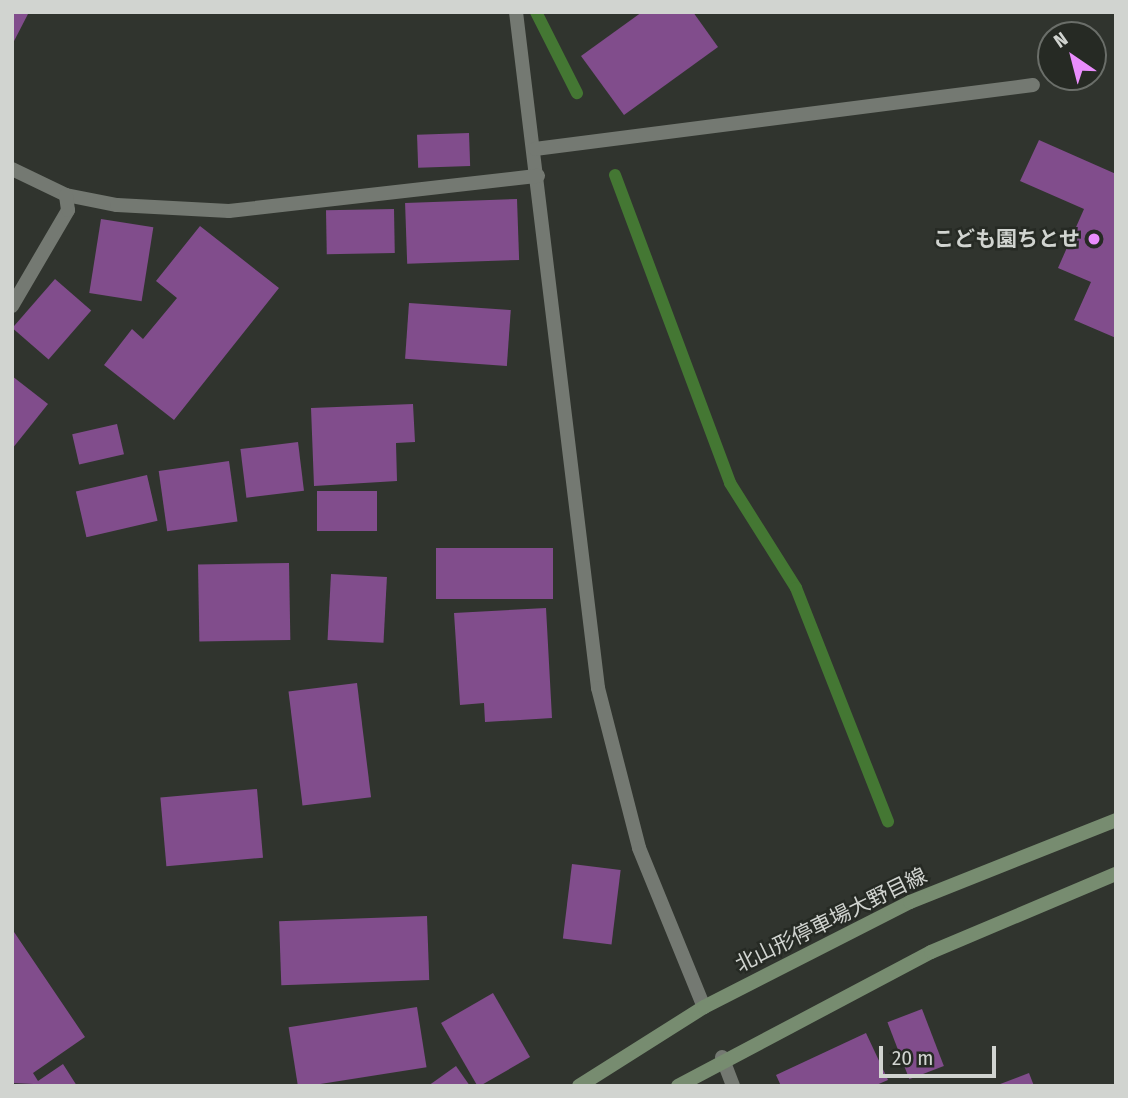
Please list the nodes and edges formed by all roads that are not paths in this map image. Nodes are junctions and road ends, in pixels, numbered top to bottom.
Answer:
1 (516, 12) edge
2 (1033, 85) dead end
3 (535, 149) junction
4 (12, 169) edge
5 (538, 176) junction
6 (66, 195) junction
7 (12, 306) edge
8 (1116, 820) edge
9 (1116, 874) edge
10 (704, 1007) junction
11 (722, 1057) junction
12 (579, 1086) edge
13 (678, 1086) edge
14 (733, 1086) edge

1 - 3 lane
2 - 3 lane
3 - 5 lane
4 - 6 lane
5 - 6 lane
5 - 10 lane
6 - 7 lane
8 - 10 main road, 北山形停車場大野目線
9 - 11 main road
10 - 12 main road, 北山形停車場大野目線
11 - 13 main road
11 - 14 lane

